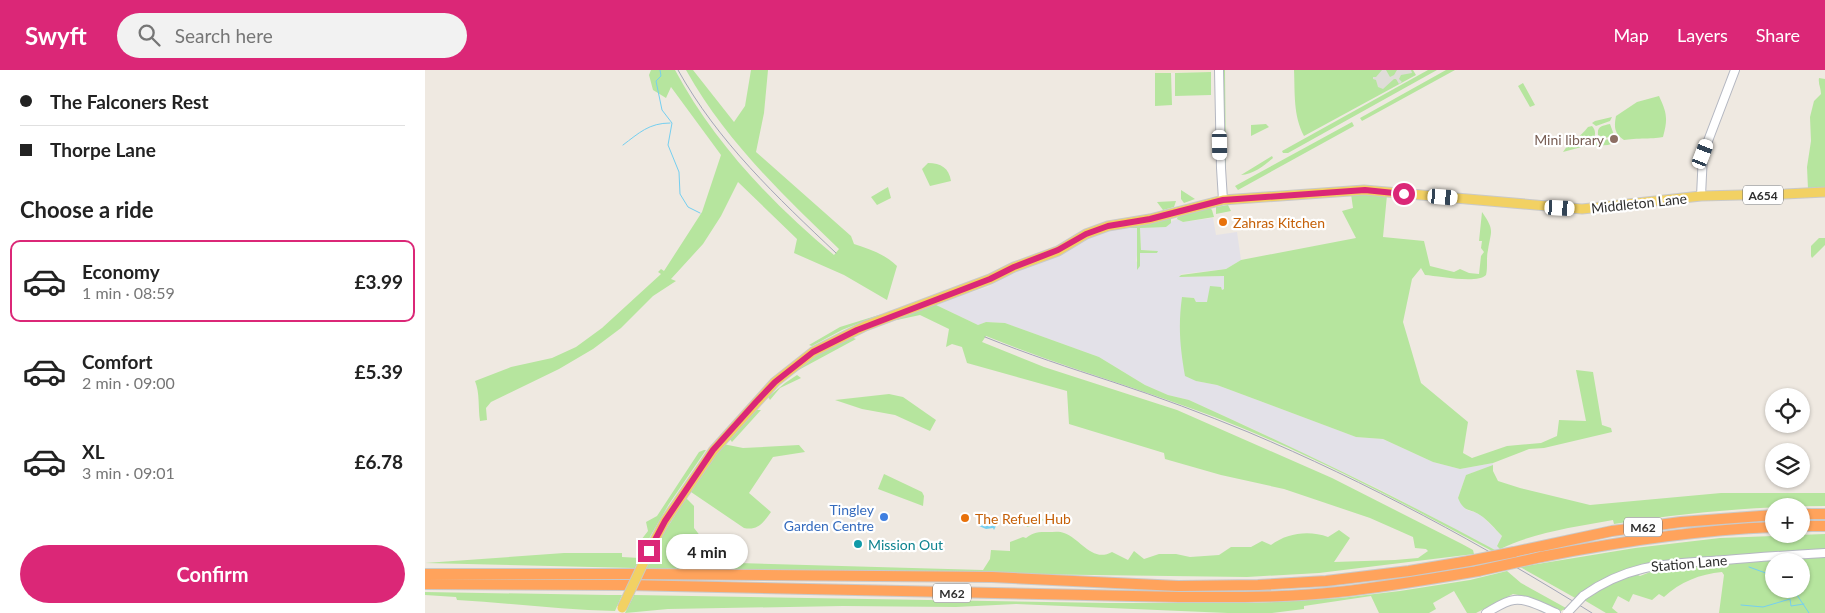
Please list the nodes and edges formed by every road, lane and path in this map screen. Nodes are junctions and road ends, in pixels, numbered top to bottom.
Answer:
1 (1219, 70) edge
2 (1735, 70) edge
3 (1825, 192) edge
4 (1701, 196) junction
5 (1223, 200) junction
6 (1810, 514) edge
7 (1825, 514) edge
8 (1765, 516) edge
9 (1810, 526) edge
10 (1825, 526) edge
11 (1765, 528) edge
12 (1825, 553) edge
13 (425, 574) edge
14 (425, 584) edge
15 (621, 611) edge
16 (1486, 613) edge
17 (1556, 613) edge
18 (1566, 613) edge

1 - 5 street
2 - 4 street
3 - 4 main road, Middleton Lane / A654
4 - 5 main road, Middleton Lane / A654
5 - 15 main road, A654, bridge
6 - 7 highway
8 - 13 highway, M62, bridge
9 - 10 highway
11 - 14 highway, M62, bridge
12 - 18 street, Station Lane, bridge
16 - 17 street

